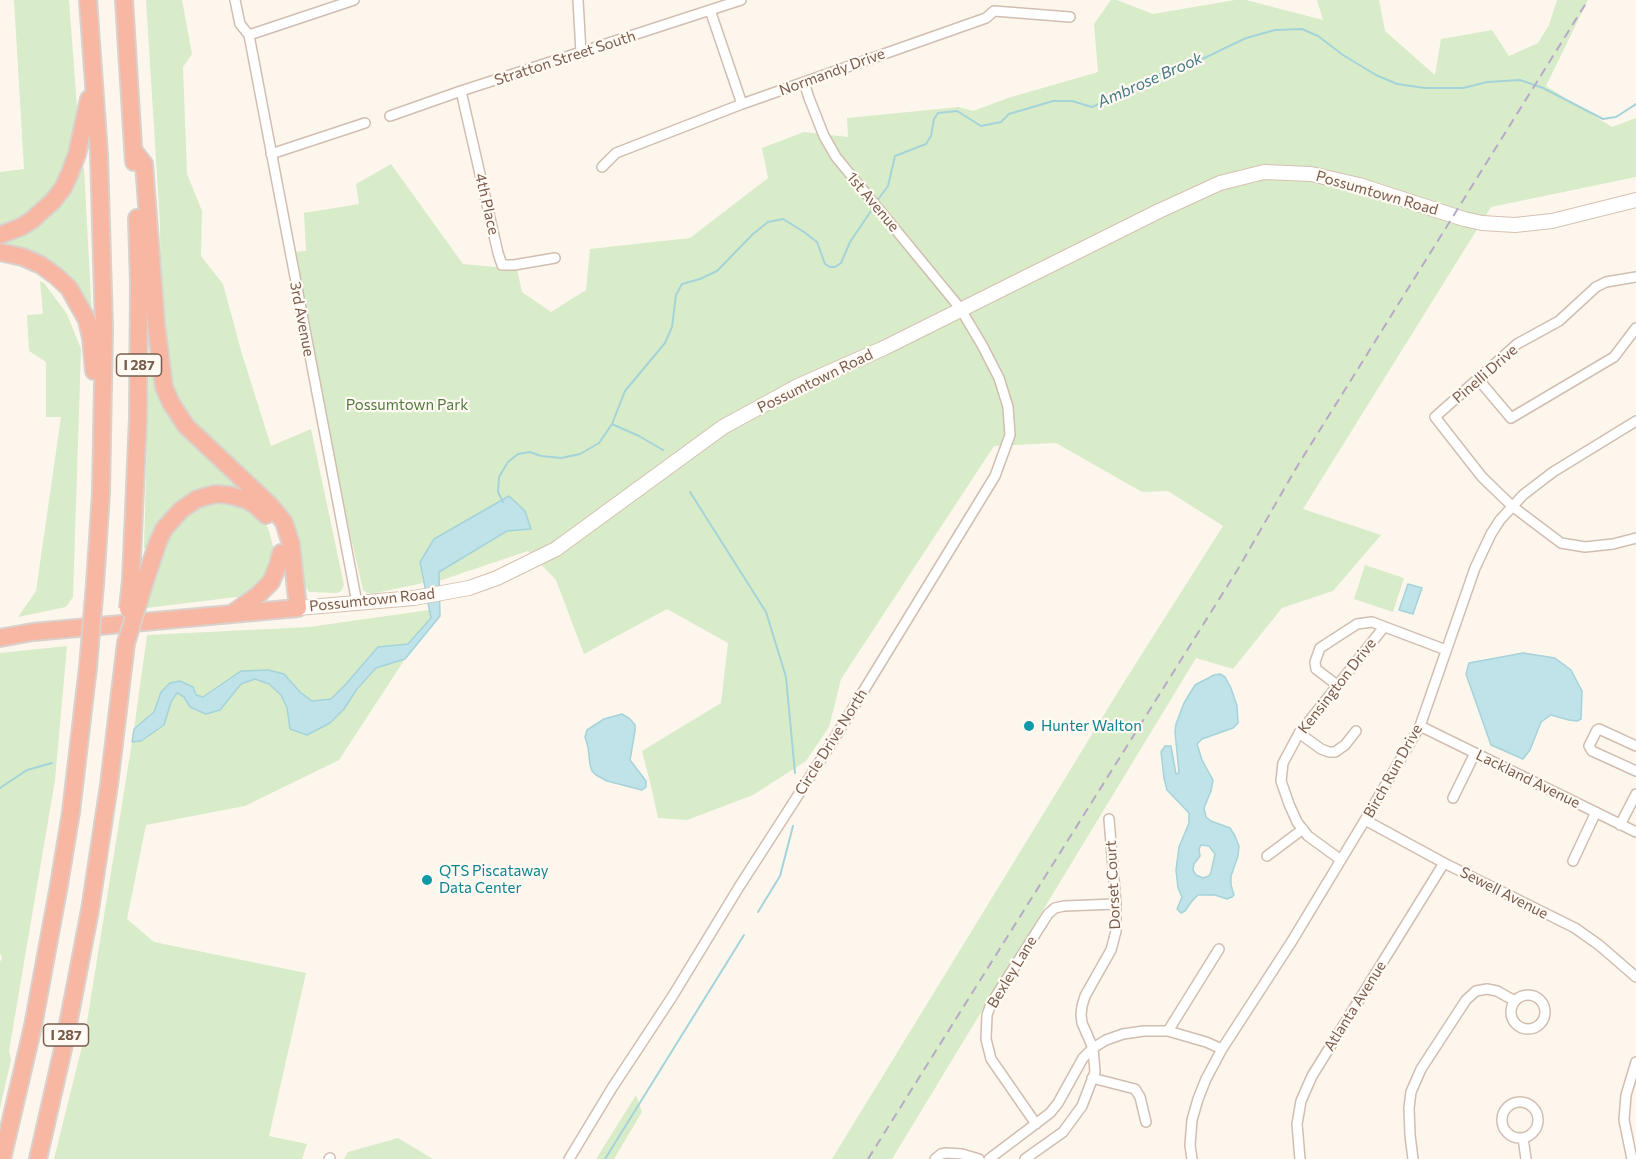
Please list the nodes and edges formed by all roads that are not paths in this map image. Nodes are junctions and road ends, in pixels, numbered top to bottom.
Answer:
1 (88, 0) edge
2 (124, 0) edge
3 (235, 0) edge
4 (354, 0) edge
5 (578, 0) edge
6 (741, 0) edge
7 (998, 1) edge
8 (710, 10) junction
9 (994, 11) junction
10 (1070, 17) dead end
11 (249, 35) junction
12 (581, 53) junction
13 (93, 72) junction
14 (804, 82) junction
15 (461, 91) junction
16 (742, 104) junction
17 (390, 116) dead end
18 (366, 123) dead end
19 (134, 151) junction
20 (271, 154) junction
21 (602, 167) dead end
22 (1636, 200) edge
23 (0, 235) edge
24 (0, 252) edge
25 (555, 258) dead end
26 (1636, 277) edge
27 (962, 310) junction
28 (1636, 328) edge
29 (1478, 379) junction
30 (104, 401) junction
31 (1636, 421) edge
32 (1512, 507) junction
33 (1636, 538) edge
34 (281, 553) junction
35 (138, 580) junction
36 (357, 603) junction
37 (292, 608) junction
38 (233, 613) junction
39 (1384, 627) junction
40 (0, 638) edge
41 (1446, 650) junction
42 (1337, 685) junction
43 (1420, 726) junction
44 (1356, 731) dead end
45 (1299, 733) junction
46 (1636, 746) edge
47 (1475, 753) junction
48 (1636, 771) edge
49 (1636, 794) edge
50 (1453, 798) dead end
51 (1596, 812) junction
52 (1109, 819) dead end
53 (1365, 819) junction
54 (1620, 825) junction
55 (1303, 829) junction
56 (1636, 832) edge
57 (1267, 856) dead end
58 (1341, 860) junction
59 (1573, 861) dead end
60 (1444, 863) junction
61 (1116, 904) junction
62 (1219, 949) dead end
63 (1636, 977) edge
64 (1515, 1000) dead end
65 (1168, 1031) junction
66 (1093, 1048) junction
67 (1222, 1049) junction
68 (1636, 1062) edge
69 (1092, 1078) junction
70 (1146, 1122) dead end
71 (1036, 1124) junction
72 (1523, 1138) dead end
73 (2, 1159) edge
74 (38, 1159) edge
75 (569, 1159) edge
76 (935, 1159) edge
77 (979, 1159) edge
78 (989, 1159) edge
79 (1024, 1159) edge
80 (1192, 1159) edge
81 (1300, 1159) edge
82 (1413, 1159) edge
83 (1526, 1159) edge
84 (1632, 1159) edge

1 - 13 highway, I 287
2 - 19 highway, I 287
3 - 11 street
4 - 11 street
5 - 12 street
6 - 8 street, Stratton Street South
7 - 9 street
8 - 12 street, Stratton Street South
8 - 16 street
9 - 10 street
9 - 14 street, Normandy Drive
11 - 20 street, 3rd Avenue
12 - 15 street, Stratton Street South
13 - 23 highway
13 - 30 highway, I 287
14 - 16 street, Normandy Drive
14 - 27 street, 1st Avenue
15 - 17 street, Stratton Street South
15 - 25 street, 4th Place
16 - 21 street, Normandy Drive
18 - 20 street
19 - 35 highway, I 287
19 - 37 highway
20 - 36 street, 3rd Avenue
22 - 27 main road, Possumtown Road
24 - 30 highway
26 - 29 street, Pinelli Drive
27 - 36 main road, Possumtown Road
27 - 75 street, Circle Drive North
28 - 29 street
29 - 32 street, Pinelli Drive
30 - 73 highway, I 287, bridge
31 - 32 street, Birch Run Drive
32 - 33 street
32 - 41 street, Birch Run Drive
34 - 35 highway
34 - 37 highway
34 - 38 highway
35 - 74 highway, I 287, bridge
36 - 37 main road, Possumtown Road
37 - 38 highway, Possumtown Road
38 - 40 highway, Possumtown Road
39 - 41 street, Kensington Drive
39 - 42 street, Kensington Drive
39 - 42 street
41 - 43 street, Birch Run Drive
42 - 45 street, Kensington Drive
43 - 47 street, Lackland Avenue
43 - 53 street, Birch Run Drive
44 - 45 street
45 - 55 street, Kensington Drive
46 - 48 street
47 - 50 street
47 - 51 street, Lackland Avenue
49 - 54 street
51 - 54 street, Lackland Avenue
51 - 59 street
52 - 61 street, Dorset Court
53 - 58 street, Birch Run Drive
53 - 60 street, Sewell Avenue
54 - 56 street, Lackland Avenue
55 - 57 street
55 - 58 street, Kensington Drive
58 - 67 street, Birch Run Drive
60 - 63 street, Sewell Avenue
60 - 81 street, Atlanta Avenue
61 - 66 street, Dorset Court
61 - 71 street, Bexley Lane
62 - 65 street
64 - 82 street
65 - 66 street
65 - 67 street
66 - 69 street
66 - 71 street
67 - 80 street, Birch Run Drive
68 - 84 street
69 - 70 street
69 - 79 street
71 - 78 street
72 - 83 street
76 - 77 street

